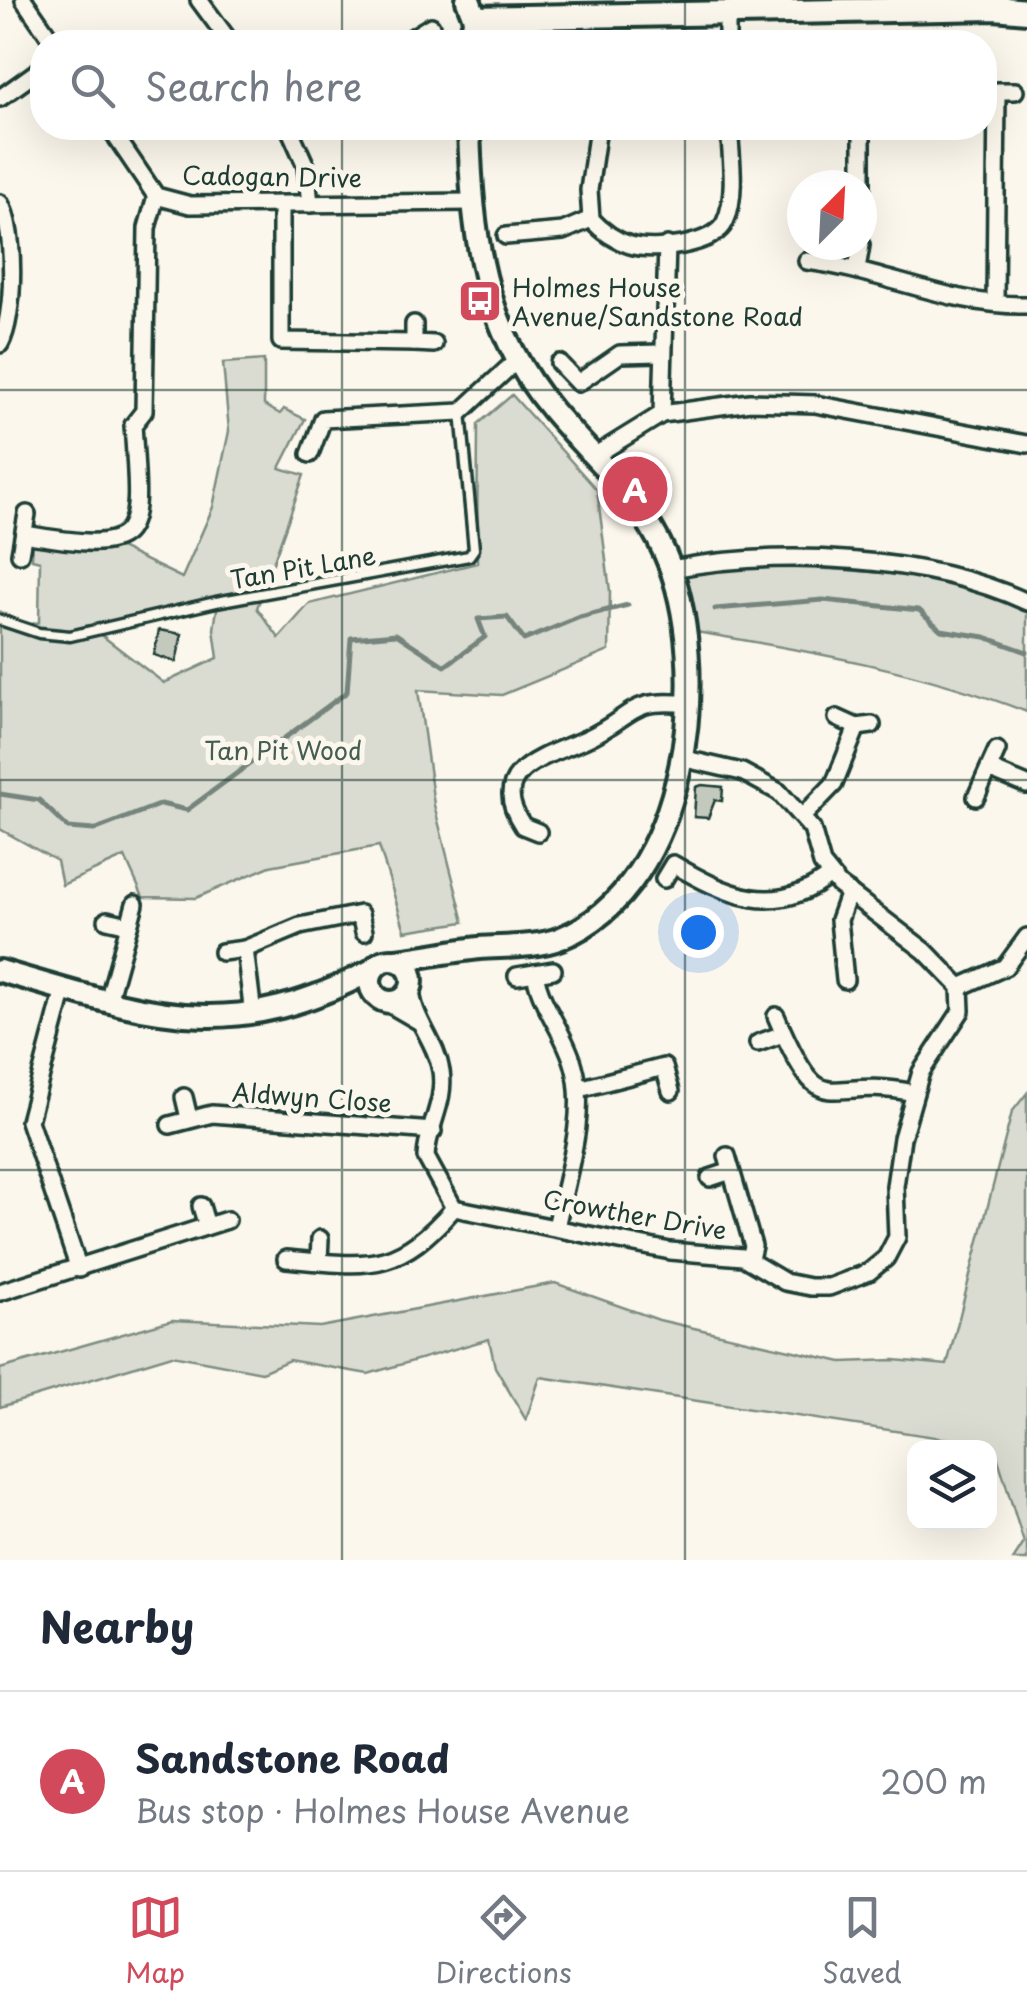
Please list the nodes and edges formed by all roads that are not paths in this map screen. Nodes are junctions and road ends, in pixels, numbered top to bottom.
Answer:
1 (24, 0) edge
2 (207, 3) edge
3 (897, 5) edge
4 (613, 8) edge
5 (471, 9) edge
6 (1027, 11) edge
7 (727, 13) junction
8 (431, 26) dead end
9 (45, 30) edge
10 (223, 30) edge
11 (426, 30) edge
12 (727, 30) edge
13 (30, 77) edge
14 (997, 91) edge
15 (1015, 91) dead end
16 (0, 98) edge
17 (118, 140) edge
18 (294, 140) edge
19 (469, 140) edge
20 (596, 140) edge
21 (728, 140) edge
22 (862, 140) edge
23 (992, 140) edge
24 (862, 170) edge
25 (156, 196) junction
26 (0, 202) edge
27 (471, 202) junction
28 (310, 204) junction
29 (281, 206) junction
30 (591, 219) junction
31 (506, 236) dead end
32 (667, 245) junction
33 (858, 260) edge
34 (807, 262) dead end
35 (857, 269) junction
36 (994, 303) junction
37 (1027, 305) edge
38 (414, 324) dead end
39 (414, 343) junction
40 (0, 344) edge
41 (434, 344) dead end
42 (661, 353) junction
43 (517, 360) junction
44 (559, 363) dead end
45 (462, 412) junction
46 (662, 414) junction
47 (1027, 444) edge
48 (310, 454) dead end
49 (594, 456) junction
50 (27, 514) dead end
51 (24, 534) junction
52 (20, 554) dead end
53 (671, 570) junction
54 (1027, 602) edge
55 (0, 620) edge
56 (688, 704) junction
57 (837, 718) dead end
58 (997, 750) dead end
59 (681, 758) junction
60 (989, 769) junction
61 (1027, 785) edge
62 (976, 797) dead end
63 (803, 816) junction
64 (538, 832) dead end
65 (830, 875) junction
66 (664, 879) dead end
67 (848, 892) junction
68 (135, 904) dead end
69 (107, 920) dead end
70 (128, 926) junction
71 (364, 932) dead end
72 (1027, 937) edge
73 (245, 949) junction
74 (222, 952) dead end
75 (433, 956) junction
76 (396, 960) junction
77 (372, 970) junction
78 (553, 970) dead end
79 (0, 971) edge
80 (535, 973) junction
81 (517, 976) dead end
82 (844, 980) dead end
83 (411, 985) junction
84 (341, 986) junction
85 (960, 987) junction
86 (64, 990) junction
87 (381, 999) junction
88 (108, 1001) junction
89 (253, 1014) junction
90 (776, 1016) dead end
91 (420, 1022) junction
92 (784, 1034) junction
93 (758, 1043) dead end
94 (682, 1062) dead end
95 (664, 1067) junction
96 (579, 1089) junction
97 (671, 1090) dead end
98 (914, 1092) junction
99 (184, 1097) dead end
100 (188, 1118) junction
101 (170, 1125) dead end
102 (432, 1131) junction
103 (710, 1178) dead end
104 (201, 1206) dead end
105 (454, 1208) junction
106 (227, 1220) dead end
107 (207, 1226) junction
108 (556, 1228) junction
109 (320, 1238) dead end
110 (286, 1258) dead end
111 (750, 1259) junction
112 (318, 1262) junction
113 (79, 1268) junction
114 (0, 1292) edge

1 - 9 street
2 - 10 street
3 - 6 main road
3 - 7 main road
4 - 5 main road
4 - 7 main road
7 - 12 street
8 - 11 street
13 - 16 street
14 - 15 street
17 - 25 street, Cadogan Drive
18 - 28 street
19 - 27 street
20 - 30 street
21 - 32 street
22 - 24 street
23 - 36 street
25 - 29 street, Cadogan Drive
25 - 51 street
26 - 40 street
27 - 28 street, Cadogan Drive
27 - 43 street
28 - 29 street, Cadogan Drive
29 - 39 street
30 - 31 street
30 - 32 street
32 - 42 street
33 - 35 street
34 - 35 street
35 - 36 street
36 - 37 street
38 - 39 street
39 - 41 street
42 - 44 street
42 - 46 street
43 - 45 street
43 - 49 street
45 - 48 street
45 - 55 lane, Tan Pit Lane
46 - 47 street
46 - 49 street
49 - 53 street
50 - 51 street
51 - 52 street
53 - 54 street
53 - 56 street
56 - 59 street
56 - 64 street
57 - 63 street
58 - 60 street
59 - 63 street
59 - 75 street
60 - 61 street
60 - 62 street
63 - 65 street
65 - 66 street
65 - 67 street
67 - 82 street
67 - 85 street
68 - 70 street
69 - 70 street
70 - 88 street
71 - 73 street
72 - 85 street
73 - 74 street
73 - 89 street
75 - 76 street
75 - 83 street
76 - 77 street
76 - 83 street
77 - 84 street
77 - 87 street
78 - 80 street
79 - 86 street
80 - 81 street
80 - 96 street
83 - 87 street
83 - 91 street
84 - 87 street
84 - 89 street
85 - 98 street, Crowther Drive
86 - 88 street
86 - 113 street
87 - 91 street
88 - 89 street
90 - 92 street
91 - 102 street
92 - 93 street
92 - 98 street
94 - 95 street
95 - 96 street
95 - 97 street
96 - 108 street
98 - 111 street, Crowther Drive
99 - 100 street
100 - 101 street, Aldwyn Close
100 - 102 street, Aldwyn Close
102 - 105 street
103 - 111 street
104 - 107 street
105 - 108 street, Crowther Drive
105 - 112 street
106 - 107 street
107 - 113 street
108 - 111 street, Crowther Drive
109 - 112 street
110 - 112 street
113 - 114 street

